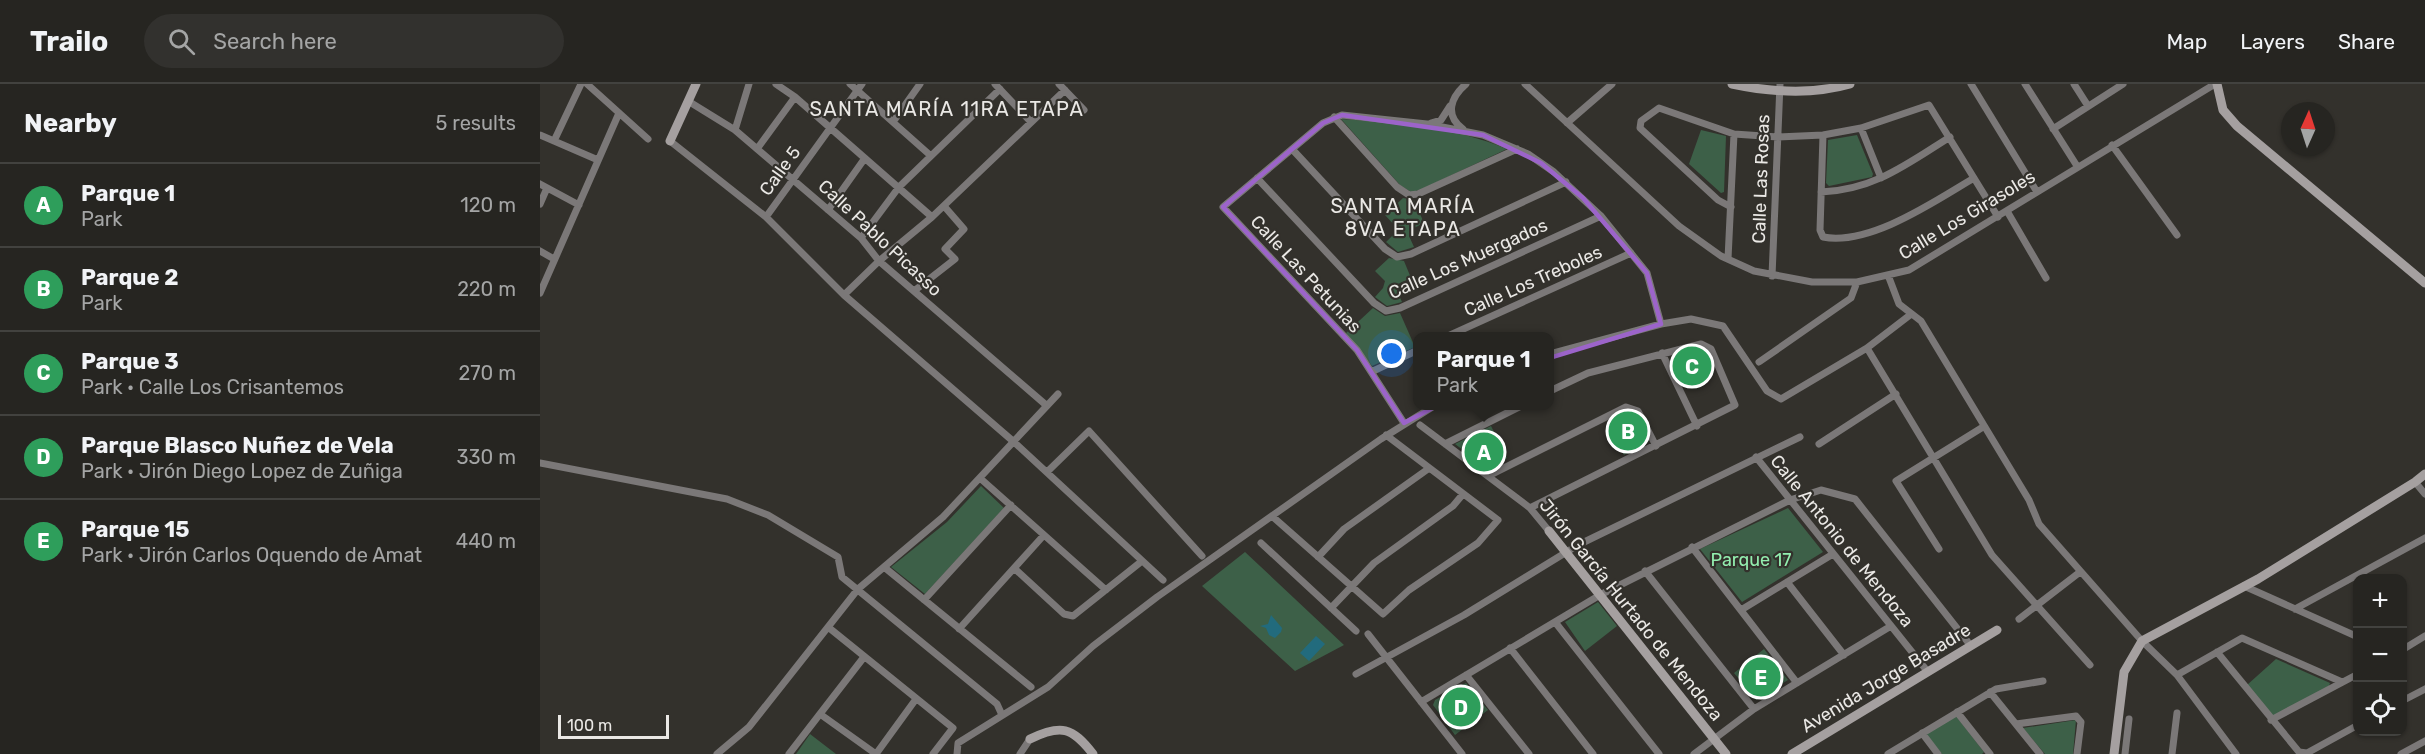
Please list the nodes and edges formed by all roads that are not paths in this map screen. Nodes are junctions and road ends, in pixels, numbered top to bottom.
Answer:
1 (581, 84) edge
2 (587, 84) edge
3 (696, 84) edge
4 (749, 84) edge
5 (776, 84) edge
6 (850, 84) edge
7 (920, 84) edge
8 (1059, 84) edge
9 (1464, 84) edge
10 (1525, 84) edge
11 (1731, 84) edge
12 (1850, 84) edge
13 (1971, 84) edge
14 (2025, 84) edge
15 (2074, 84) edge
16 (2216, 84) edge
17 (1610, 85) edge
18 (2120, 85) edge
19 (860, 87) edge
20 (997, 87) edge
21 (1780, 87) edge
22 (1065, 90) junction
23 (795, 97) junction
24 (688, 101) junction
25 (1451, 104) junction
26 (2088, 106) junction
27 (1084, 110) dead end
28 (619, 113) junction
29 (1334, 117) junction
30 (893, 122) junction
31 (1031, 122) junction
32 (1567, 123) junction
33 (1427, 124) junction
34 (830, 127) junction
35 (1861, 128) junction
36 (2053, 129) junction
37 (735, 130) junction
38 (1468, 131) junction
39 (1734, 134) junction
40 (540, 135) edge
41 (1823, 135) junction
42 (1778, 137) junction
43 (1950, 137) junction
44 (648, 139) dead end
45 (555, 141) junction
46 (670, 141) joint
47 (2112, 145) junction
48 (1517, 148) junction
49 (757, 149) junction
50 (1292, 149) junction
51 (931, 156) junction
52 (865, 158) junction
53 (598, 160) junction
54 (2076, 166) junction
55 (1257, 178) junction
56 (1881, 178) junction
57 (1974, 178) junction
58 (792, 179) junction
59 (1566, 182) junction
60 (543, 186) edge
61 (899, 188) junction
62 (1821, 192) junction
63 (2037, 192) junction
64 (540, 204) edge
65 (579, 205) junction
66 (944, 206) junction
67 (1731, 207) junction
68 (828, 210) junction
69 (2007, 211) junction
70 (1601, 216) junction
71 (766, 217) junction
72 (932, 217) junction
73 (1998, 217) junction
74 (2177, 236) dead end
75 (861, 238) junction
76 (540, 251) edge
77 (1631, 253) junction
78 (554, 259) junction
79 (1728, 259) junction
80 (879, 261) junction
81 (1888, 275) junction
82 (1772, 276) junction
83 (2046, 278) dead end
84 (1857, 282) junction
85 (2425, 283) edge
86 (914, 291) junction
87 (540, 292) edge
88 (844, 295) junction
89 (1910, 315) junction
90 (1661, 324) junction
91 (1457, 332) edge
92 (1867, 348) junction
93 (1413, 352) edge
94 (1554, 353) edge
95 (1662, 353) junction
96 (1759, 362) dead end
97 (1371, 372) junction
98 (1554, 389) edge
99 (1058, 394) dead end
100 (1896, 394) junction
101 (1046, 405) junction
102 (1426, 410) edge
103 (1511, 410) edge
104 (1404, 423) junction
105 (1420, 425) dead end
106 (1697, 426) junction
107 (1983, 427) junction
108 (1386, 435) junction
109 (1800, 437) dead end
110 (1014, 442) junction
111 (1445, 444) junction
112 (1819, 444) dead end
113 (1656, 446) junction
114 (1756, 457) junction
115 (1934, 457) junction
116 (540, 463) edge
117 (1428, 469) junction
118 (1047, 472) junction
119 (2425, 474) edge
120 (1488, 476) junction
121 (981, 479) junction
122 (2415, 482) junction
123 (1463, 494) junction
124 (2425, 494) edge
125 (1790, 500) junction
126 (1011, 505) junction
127 (1530, 508) junction
128 (1272, 516) junction
129 (1549, 531) joint
130 (1044, 535) junction
131 (2425, 538) edge
132 (1261, 543) dead end
133 (1692, 547) junction
134 (1939, 549) dead end
135 (1566, 553) junction
136 (1833, 554) junction
137 (1202, 556) dead end
138 (1318, 557) junction
139 (1142, 561) junction
140 (884, 567) junction
141 (1014, 568) junction
142 (1645, 572) junction
143 (2080, 572) junction
144 (1163, 580) dead end
145 (1787, 582) junction
146 (1351, 585) junction
147 (2244, 586) junction
148 (858, 589) junction
149 (1106, 590) junction
150 (1600, 595) junction
151 (924, 600) junction
152 (2036, 606) junction
153 (1331, 608) junction
154 (2295, 609) junction
155 (1741, 610) junction
156 (2019, 619) dead end
157 (1555, 622) junction
158 (1891, 626) junction
159 (828, 627) junction
160 (959, 629) junction
161 (1997, 630) dead end
162 (1356, 631) dead end
163 (1368, 634) dead end
164 (2353, 635) edge
165 (2425, 636) edge
166 (2142, 641) junction
167 (1971, 646) junction
168 (2407, 647) edge
169 (1510, 648) junction
170 (2217, 652) junction
171 (1844, 655) junction
172 (864, 657) junction
173 (1387, 658) junction
174 (2091, 665) dead end
175 (1928, 672) junction
176 (1356, 674) dead end
177 (1466, 675) junction
178 (2177, 675) junction
179 (2353, 676) edge
180 (2043, 681) dead end
181 (2342, 682) junction
182 (1797, 683) junction
183 (1031, 687) dead end
184 (2425, 689) edge
185 (1990, 692) junction
186 (916, 699) junction
187 (2407, 699) edge
188 (1421, 702) junction
189 (1754, 709) junction
190 (1957, 712) junction
191 (2177, 713) dead end
192 (820, 714) junction
193 (1002, 715) junction
194 (2129, 719) dead end
195 (2271, 720) junction
196 (2016, 724) junction
197 (2353, 728) edge
198 (1922, 733) junction
199 (1713, 738) junction
200 (1030, 739) joint
201 (2425, 741) edge
202 (717, 754) edge
203 (789, 754) edge
204 (876, 754) edge
205 (933, 754) edge
206 (957, 754) edge
207 (1020, 754) edge
208 (1092, 754) edge
209 (1462, 754) edge
210 (1529, 754) edge
211 (1593, 754) edge
212 (1659, 754) edge
213 (1694, 754) edge
214 (1726, 754) edge
215 (1791, 754) edge
216 (1889, 754) edge
217 (1938, 754) edge
218 (1990, 754) edge
219 (2040, 754) edge
220 (2077, 754) edge
221 (2114, 754) edge
222 (2125, 754) edge
223 (2172, 754) edge
224 (2236, 754) edge
225 (2401, 754) edge

1 - 45 street
2 - 28 street
3 - 24 street
4 - 37 street
5 - 23 street
6 - 19 street
7 - 30 street
8 - 22 street
9 - 25 street
10 - 32 street, Calle Los Girasoles
11 - 21 street
12 - 21 street
13 - 63 street
14 - 36 street
15 - 26 street
16 - 47 street, Calle Los Girasoles
16 - 85 street
17 - 32 street
18 - 26 street
19 - 30 street
19 - 34 street, Calle 5
20 - 31 street
20 - 51 street
21 - 42 street, Calle Las Rosas
22 - 27 street
22 - 31 street
23 - 34 street
23 - 49 street
24 - 37 street, Calle Pablo Picasso
24 - 46 street
25 - 33 street
25 - 38 street
26 - 36 street
28 - 44 street
28 - 53 street
29 - 33 street
29 - 48 street
29 - 50 street
30 - 51 street
31 - 66 street
32 - 79 street, Calle Los Girasoles
33 - 38 street
34 - 52 street
34 - 58 street, Calle 5
35 - 41 street
35 - 43 street
35 - 56 street
36 - 54 street
37 - 49 street, Calle Pablo Picasso
38 - 48 street
39 - 42 street
39 - 67 street
39 - 67 street
40 - 45 street
41 - 42 street
41 - 62 street
42 - 82 street, Calle Las Rosas
43 - 56 street
43 - 57 street
45 - 53 street
46 - 71 street
47 - 54 street, Calle Los Girasoles
47 - 74 street
48 - 59 street
49 - 58 street, Calle Pablo Picasso
50 - 55 street
50 - 59 street
51 - 61 street
52 - 61 street
52 - 68 street
53 - 65 street
54 - 63 street, Calle Los Girasoles
55 - 70 street, Calle Los Muergados
55 - 97 street, Calle Las Petunias
56 - 62 street
57 - 62 street
57 - 73 street
58 - 68 street, Calle Pablo Picasso
58 - 71 street, Calle 5
59 - 70 street
60 - 64 street
60 - 65 street
61 - 72 street
61 - 75 street
63 - 69 street, Calle Los Girasoles
65 - 78 street
66 - 72 street
66 - 86 street
67 - 79 street
68 - 75 street, Calle Pablo Picasso
69 - 73 street, Calle Los Girasoles
69 - 83 street
70 - 77 street
71 - 88 street
72 - 80 street
73 - 81 street, Calle Los Girasoles
75 - 80 street, Calle Pablo Picasso
76 - 78 street
77 - 90 street
77 - 91 street, Calle Los Treboles
78 - 87 street
79 - 82 street, Calle Los Girasoles
80 - 86 street, Calle Pablo Picasso
80 - 88 street
81 - 84 street, Calle Los Girasoles
81 - 89 street
82 - 84 street, Calle Los Girasoles
84 - 96 street
86 - 101 street, Calle Pablo Picasso
88 - 110 street
89 - 92 street
89 - 107 street
90 - 92 street
90 - 94 street
92 - 100 street
93 - 97 street
95 - 98 street
95 - 106 street
95 - 106 street
97 - 104 street, Calle Las Petunias
99 - 101 street
100 - 112 street
100 - 115 street
101 - 110 street
102 - 104 street
103 - 111 street
104 - 108 street
105 - 111 street, Jirón García Hurtado de Mendoza
106 - 113 street
107 - 115 street
107 - 143 street
108 - 117 street
108 - 128 street
109 - 114 street
110 - 118 street
110 - 121 street
111 - 120 street, Jirón García Hurtado de Mendoza
113 - 120 street
113 - 127 street
114 - 125 street, Calle Antonio de Mendoza
114 - 135 street
115 - 134 street
115 - 152 street
116 - 148 street
117 - 123 street
117 - 138 street
118 - 137 street
118 - 139 street
119 - 122 street
120 - 127 street, Jirón García Hurtado de Mendoza
121 - 126 street
121 - 140 street
122 - 124 street
122 - 147 street
123 - 146 street
123 - 146 street
125 - 133 street
125 - 136 street, Calle Antonio de Mendoza
125 - 167 street
126 - 130 street
126 - 151 street
127 - 129 street, Jirón García Hurtado de Mendoza
128 - 138 street
128 - 193 street
129 - 135 street, Jirón García Hurtado de Mendoza
130 - 141 street
130 - 149 street
131 - 154 street
132 - 153 street
133 - 142 street
133 - 155 street
135 - 150 street, Jirón García Hurtado de Mendoza
135 - 173 street
136 - 145 street
136 - 158 street, Calle Antonio de Mendoza
138 - 146 street
139 - 144 street
139 - 149 street
140 - 148 street
140 - 151 street
141 - 149 street
141 - 160 street
142 - 150 street
142 - 189 street
143 - 152 street
143 - 166 street
145 - 155 street
145 - 171 street
146 - 153 street
147 - 154 street
147 - 166 street
148 - 159 street
148 - 193 street
150 - 157 street
150 - 199 street, Jirón García Hurtado de Mendoza
151 - 160 street
152 - 156 street
152 - 174 street
153 - 162 street
154 - 164 street
155 - 182 street
157 - 169 street
157 - 212 street
158 - 171 street
158 - 175 street, Calle Antonio de Mendoza
159 - 172 street
159 - 202 street
160 - 183 street
161 - 167 street, Avenida Jorge Basadre
163 - 173 street
165 - 168 street
166 - 178 street
166 - 221 street
167 - 175 street, Avenida Jorge Basadre
169 - 177 street
169 - 211 street
170 - 178 street
170 - 181 street
170 - 195 street
171 - 182 street
172 - 186 street
172 - 192 street
173 - 176 street
173 - 188 street
175 - 215 street, Avenida Jorge Basadre
177 - 188 street
177 - 210 street
178 - 224 street
179 - 181 street
180 - 185 street
181 - 195 street
182 - 189 street
184 - 187 street
185 - 190 street
185 - 196 street
186 - 204 street
186 - 205 street
188 - 209 street
189 - 199 street
190 - 198 street
190 - 218 street
191 - 223 street
192 - 203 street
192 - 204 street
193 - 206 street
194 - 222 street
195 - 197 street
196 - 219 street
196 - 220 street
198 - 216 street
198 - 217 street
199 - 213 street
199 - 214 street, Jirón García Hurtado de Mendoza
200 - 207 street
200 - 208 street
201 - 225 street

